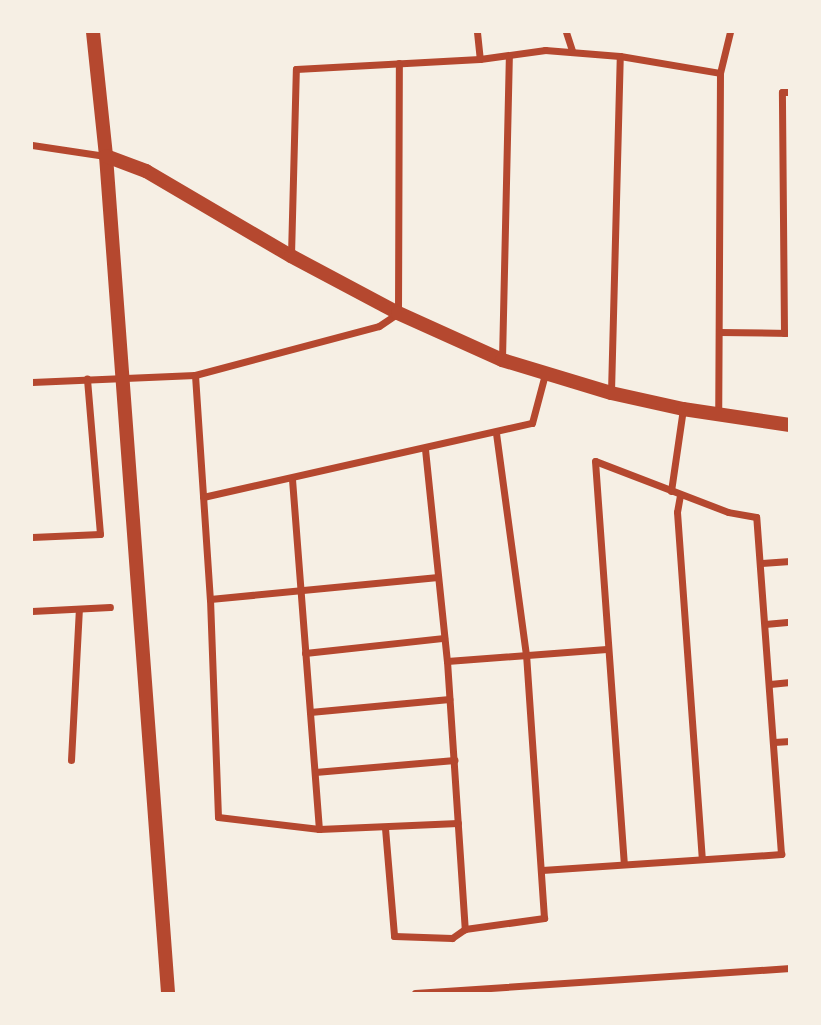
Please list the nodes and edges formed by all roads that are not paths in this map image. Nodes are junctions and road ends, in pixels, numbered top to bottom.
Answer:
1 (93, 32) edge
2 (477, 32) edge
3 (566, 32) edge
4 (730, 32) edge
5 (572, 51) junction
6 (509, 56) junction
7 (620, 56) junction
8 (480, 59) junction
9 (399, 63) junction
10 (720, 73) junction
11 (789, 92) edge
12 (32, 145) edge
13 (106, 156) junction
14 (291, 256) junction
15 (398, 313) junction
16 (719, 332) junction
17 (787, 333) edge
18 (502, 360) junction
19 (545, 374) junction
20 (195, 375) junction
21 (123, 378) junction
22 (87, 379) junction
23 (32, 382) edge
24 (611, 393) junction
25 (682, 409) junction
26 (718, 415) junction
27 (789, 425) edge
28 (496, 432) junction
29 (425, 449) junction
30 (292, 479) junction
31 (671, 491) junction
32 (680, 495) junction
33 (203, 497) junction
34 (32, 537) edge
35 (789, 561) edge
36 (760, 563) junction
37 (438, 577) junction
38 (299, 589) junction
39 (209, 599) junction
40 (110, 607) dead end
41 (79, 609) junction
42 (32, 611) edge
43 (789, 622) edge
44 (765, 624) junction
45 (444, 638) junction
46 (607, 649) junction
47 (305, 653) junction
48 (526, 655) junction
49 (447, 661) junction
50 (789, 682) edge
51 (770, 684) junction
52 (449, 699) junction
53 (310, 712) junction
54 (789, 741) edge
55 (774, 742) junction
56 (71, 760) dead end
57 (454, 760) junction
58 (315, 772) junction
59 (789, 806) edge
60 (779, 807) junction
61 (458, 823) junction
62 (385, 828) junction
63 (319, 829) junction
64 (702, 859) junction
65 (624, 864) junction
66 (542, 870) junction
67 (465, 929) junction
68 (789, 968) edge
69 (168, 993) edge
70 (415, 993) edge

1 - 13 main road
2 - 8 street
3 - 5 street
4 - 10 street
5 - 6 street
5 - 7 street
6 - 8 street
6 - 18 street
7 - 10 street
7 - 24 street
8 - 9 street
9 - 14 street
9 - 15 street
10 - 16 street
11 - 17 street
12 - 13 street
13 - 14 main road
13 - 21 main road
14 - 15 main road
15 - 18 main road
15 - 20 street
16 - 17 street
16 - 26 street
18 - 19 main road
19 - 24 main road
19 - 28 street
20 - 21 street
20 - 33 street
21 - 22 street
21 - 69 main road
22 - 23 street
22 - 34 street
24 - 25 main road
25 - 26 main road
25 - 31 street
26 - 27 main road
28 - 29 street
28 - 48 street
29 - 30 street
29 - 37 street
30 - 33 street
30 - 38 street
31 - 32 street
31 - 46 street
32 - 36 street
32 - 64 street
33 - 39 street
35 - 36 street
36 - 44 street
37 - 38 street
37 - 45 street
38 - 39 street
38 - 47 street
39 - 63 street
40 - 41 street
41 - 42 street
41 - 56 street
43 - 44 street
44 - 51 street
45 - 47 street
45 - 49 street
46 - 48 street
46 - 65 street
47 - 53 street
48 - 49 street
48 - 66 street
49 - 52 street
50 - 51 street
51 - 55 street
52 - 53 street
52 - 57 street
53 - 58 street
54 - 55 street
55 - 60 street
57 - 58 street
57 - 61 street
58 - 63 street
59 - 60 street
60 - 64 street
61 - 62 street
61 - 67 street
62 - 63 street
62 - 67 street
64 - 65 street
65 - 66 street
66 - 67 street
68 - 70 street

